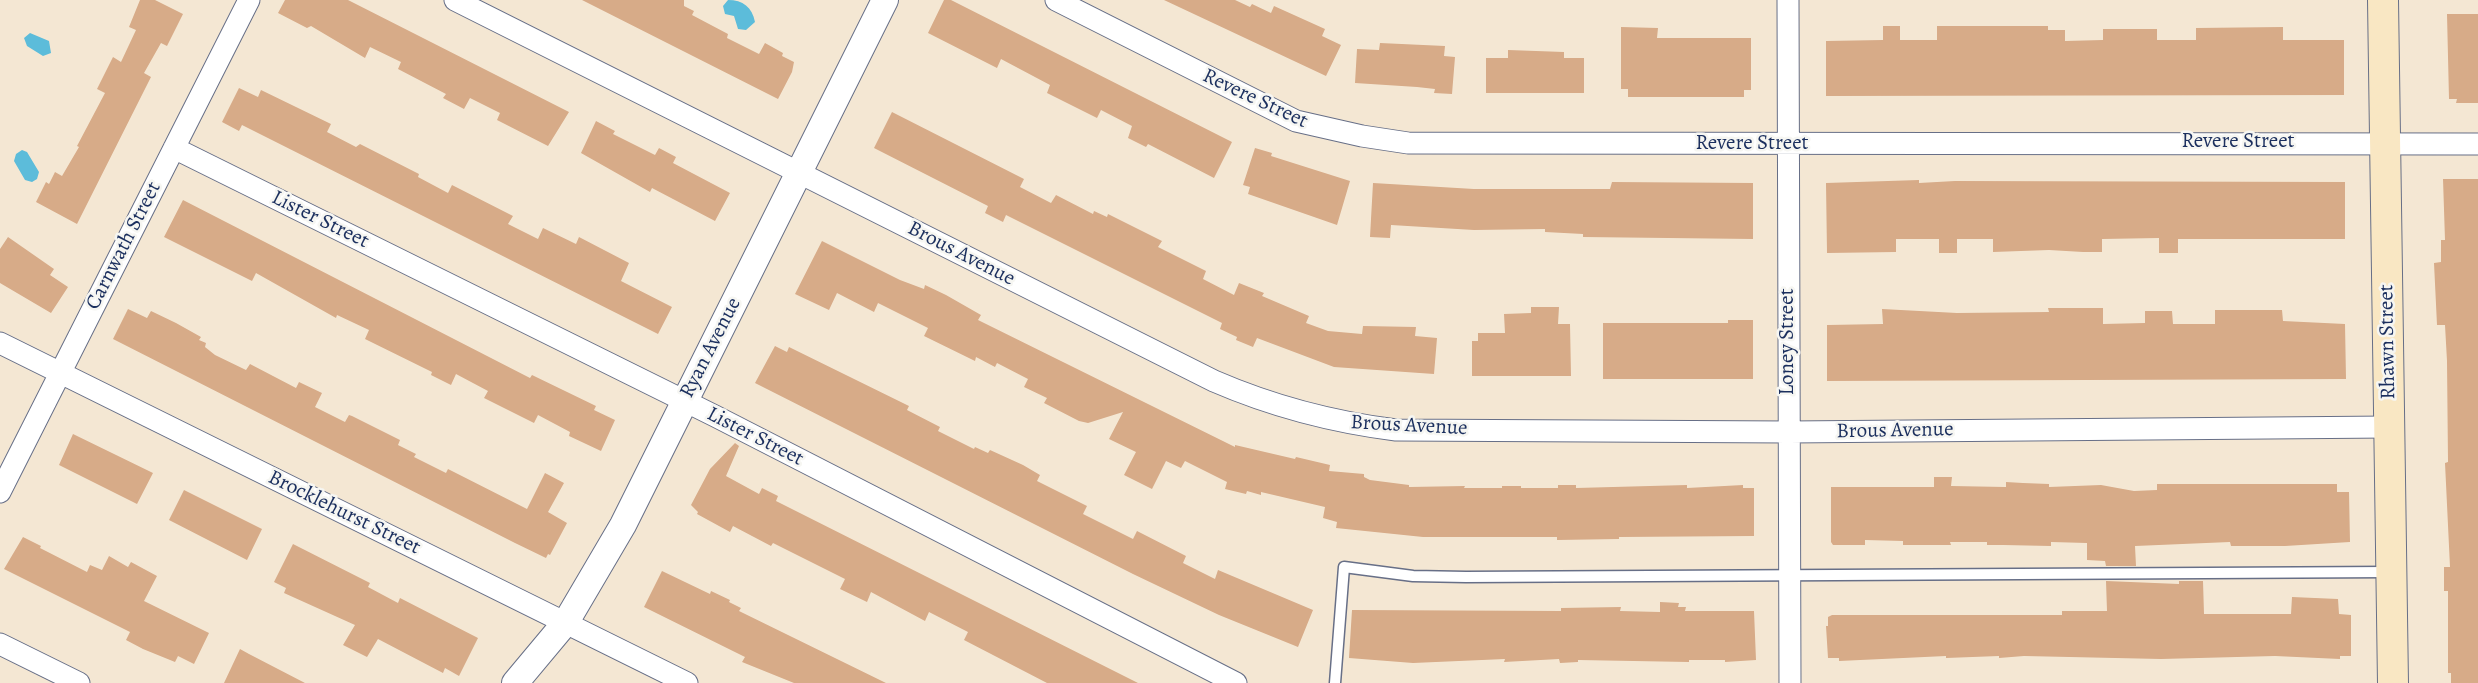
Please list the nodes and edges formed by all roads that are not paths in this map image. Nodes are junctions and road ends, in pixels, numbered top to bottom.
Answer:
1 (249, 0) edge
2 (455, 0) edge
3 (885, 0) edge
4 (1056, 0) edge
5 (1788, 0) edge
6 (2383, 0) edge
7 (2385, 142) junction
8 (1788, 144) junction
9 (2478, 144) edge
10 (174, 148) junction
11 (799, 173) junction
12 (0, 343) edge
13 (60, 373) junction
14 (684, 401) junction
15 (2389, 427) junction
16 (1789, 432) junction
17 (0, 492) edge
18 (2391, 572) junction
19 (1790, 577) junction
20 (566, 622) junction
21 (0, 644) edge
22 (79, 683) edge
23 (515, 683) edge
24 (687, 683) edge
25 (1236, 683) edge
26 (1335, 683) edge
27 (1790, 683) edge
28 (2393, 683) edge

1 - 10 street, Carnwath Street
2 - 11 street, Brous Avenue
3 - 11 street, Ryan Avenue
4 - 8 street, Revere Street
5 - 8 street, Loney Street
6 - 7 main road, Rhawn Street
7 - 8 street, Revere Street
7 - 9 street, Revere Street
7 - 15 main road, Rhawn Street
8 - 16 street, Loney Street
10 - 13 street, Carnwath Street
10 - 14 street, Lister Street
11 - 14 street, Ryan Avenue
11 - 16 street, Brous Avenue
12 - 13 street, Brocklehurst Street
13 - 17 street, Carnwath Street
13 - 20 street, Brocklehurst Street
14 - 20 street, Ryan Avenue
14 - 25 street, Lister Street
15 - 16 street, Brous Avenue
15 - 18 main road, Rhawn Street
16 - 19 street, Loney Street
18 - 19 lane
18 - 28 main road, Rhawn Street
19 - 26 lane
19 - 27 street, Loney Street
20 - 23 street, Ryan Avenue
20 - 24 street, Brocklehurst Street
21 - 22 street

